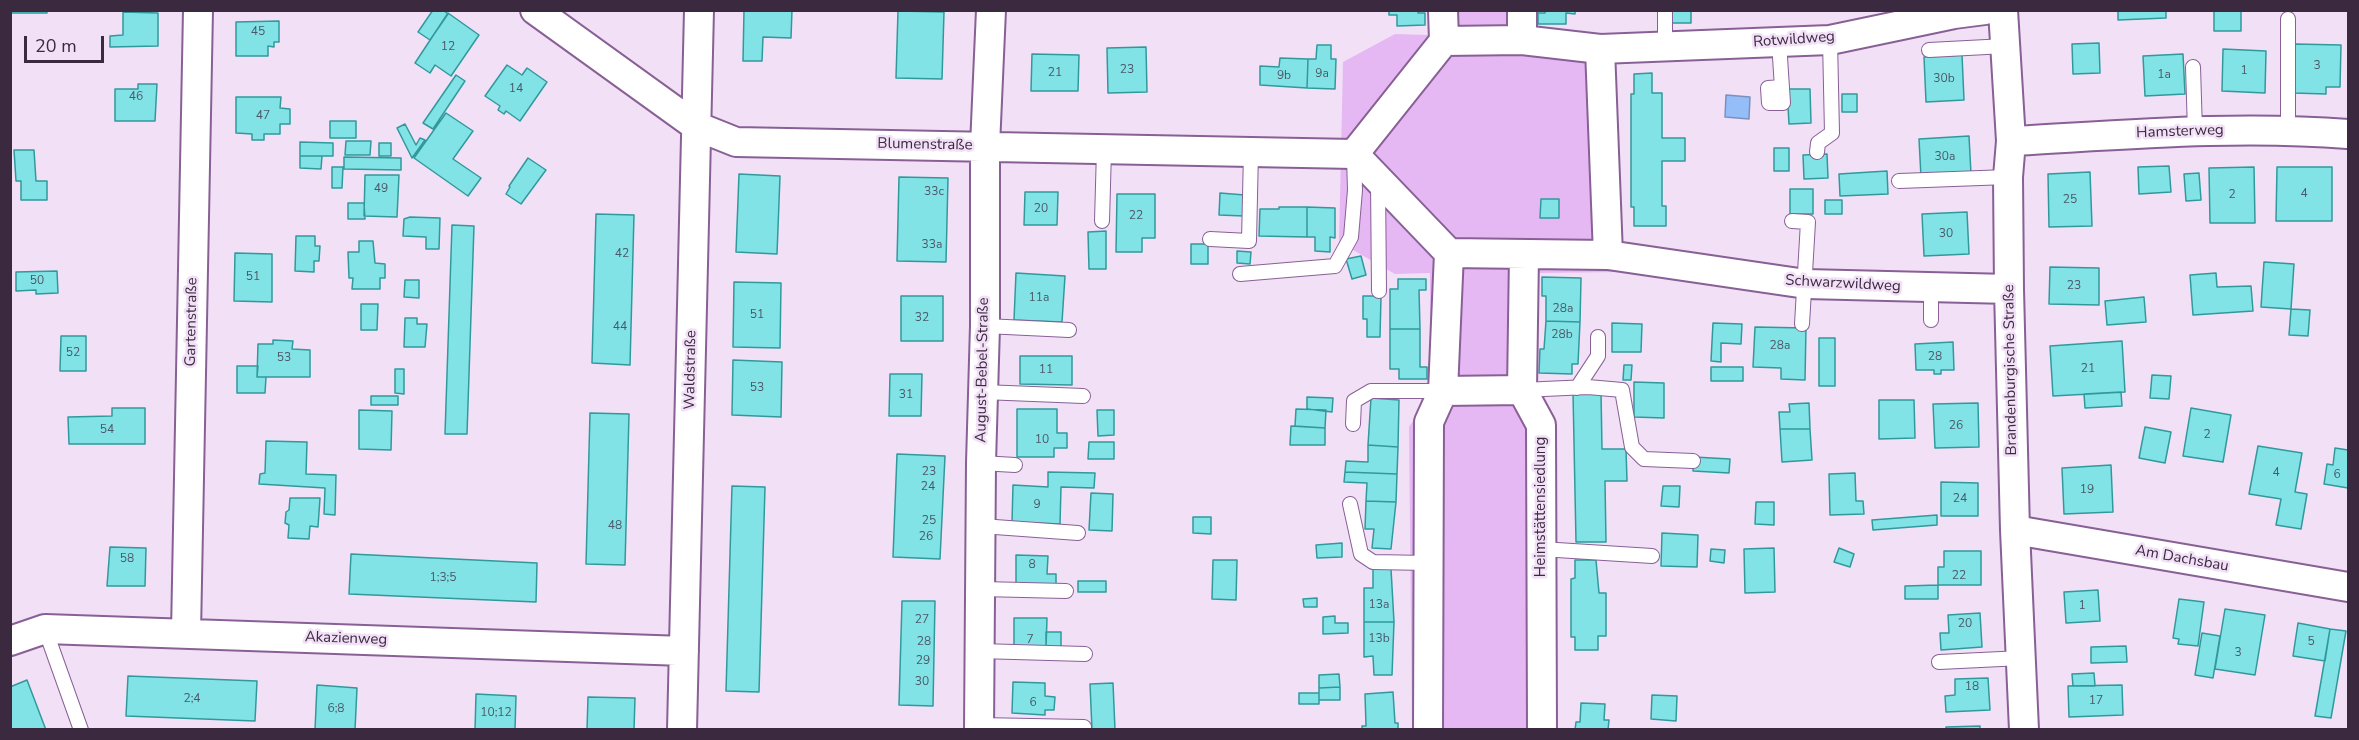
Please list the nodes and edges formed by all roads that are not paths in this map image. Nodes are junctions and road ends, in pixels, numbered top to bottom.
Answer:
1 (198, 10) edge
2 (535, 10) edge
3 (699, 10) edge
4 (991, 10) edge
5 (1443, 10) edge
6 (1522, 10) edge
7 (1665, 10) edge
8 (1985, 10) edge
9 (2003, 10) edge
10 (2288, 19) dead end
11 (1522, 40) junction
12 (1830, 40) junction
13 (1444, 41) junction
14 (1779, 42) junction
15 (1665, 46) junction
16 (2006, 46) junction
17 (1600, 49) junction
18 (1929, 50) dead end
19 (2193, 67) dead end
20 (1782, 87) dead end
21 (696, 126) junction
22 (2288, 129) junction
23 (2195, 131) junction
24 (2349, 134) edge
25 (2011, 141) junction
26 (985, 146) junction
27 (1104, 150) junction
28 (1251, 152) junction
29 (1817, 152) dead end
30 (1354, 154) junction
31 (2008, 177) junction
32 (1378, 179) junction
33 (1899, 181) dead end
34 (1102, 221) dead end
35 (1792, 221) dead end
36 (1210, 239) dead end
37 (1449, 253) junction
38 (1524, 254) junction
39 (1608, 255) junction
40 (1240, 274) dead end
41 (1806, 284) junction
42 (1931, 288) junction
43 (2009, 289) junction
44 (1379, 291) dead end
45 (1931, 320) dead end
46 (1802, 324) dead end
47 (986, 326) junction
48 (1069, 330) dead end
49 (1598, 337) dead end
50 (1577, 388) junction
51 (1522, 390) junction
52 (1443, 391) junction
53 (983, 392) junction
54 (1083, 396) dead end
55 (1353, 424) dead end
56 (1692, 461) dead end
57 (981, 463) junction
58 (1015, 465) dead end
59 (1350, 504) dead end
60 (981, 526) junction
61 (2015, 530) junction
62 (1078, 533) dead end
63 (1541, 549) junction
64 (1652, 556) dead end
65 (1428, 563) junction
66 (2349, 587) edge
67 (981, 589) junction
68 (1066, 591) dead end
69 (45, 629) junction
70 (186, 633) junction
71 (10, 641) edge
72 (684, 651) junction
73 (979, 651) junction
74 (1085, 654) dead end
75 (2022, 658) junction
76 (1939, 662) dead end
77 (979, 727) edge
78 (1084, 727) dead end
79 (81, 729) edge
80 (682, 729) edge
81 (1428, 729) edge
82 (1542, 729) edge
83 (2024, 729) edge

1 - 70 street, Gartenstraße
2 - 21 street, Blumenstraße
3 - 21 street, Waldstraße
4 - 26 street, August-Bebel-Straße
5 - 13 street
6 - 11 street
7 - 15 lane
8 - 12 street, Rotwildweg
9 - 16 street, Brandenburgische Straße
10 - 22 lane
11 - 13 street
11 - 17 street
12 - 14 street, Rotwildweg
12 - 29 lane
13 - 30 street
14 - 15 street, Rotwildweg
14 - 20 lane
15 - 17 street, Rotwildweg
16 - 18 lane
16 - 25 street, Brandenburgische Straße
17 - 39 street
19 - 23 lane
21 - 26 street, Blumenstraße
21 - 72 street, Waldstraße
22 - 23 street, Hamsterweg
22 - 24 street, Hamsterweg
23 - 25 street, Hamsterweg
25 - 31 street, Brandenburgische Straße
26 - 27 street, Blumenstraße
26 - 47 street, August-Bebel-Straße
27 - 28 street, Blumenstraße
27 - 34 lane
28 - 30 street, Blumenstraße
28 - 36 lane
30 - 32 street
30 - 40 lane
31 - 33 lane
31 - 43 street, Brandenburgische Straße
32 - 37 street
32 - 44 lane
35 - 41 lane
37 - 38 street
37 - 52 street
38 - 39 street
38 - 51 street, Heimstättensiedlung
39 - 41 street, Schwarzwildweg
41 - 42 street, Schwarzwildweg
41 - 46 lane
42 - 43 street, Schwarzwildweg
42 - 45 lane
43 - 61 street, Brandenburgische Straße
47 - 48 lane
47 - 53 street, August-Bebel-Straße
49 - 50 lane
50 - 51 lane
50 - 56 lane
51 - 52 street
51 - 63 street, Heimstättensiedlung
52 - 55 lane
52 - 65 street
53 - 54 lane
53 - 57 street, August-Bebel-Straße
57 - 58 lane
57 - 60 street, August-Bebel-Straße
59 - 65 lane
60 - 62 lane
60 - 67 street, August-Bebel-Straße
61 - 66 street, Am Dachsbau
61 - 75 street, Brandenburgische Straße
63 - 64 lane
63 - 82 street, Heimstättensiedlung
65 - 81 street
67 - 68 lane
67 - 73 street, August-Bebel-Straße
69 - 70 street, Akazienweg
69 - 71 street, Akazienweg
69 - 79 lane
70 - 72 street, Akazienweg
72 - 80 street, Waldstraße
73 - 74 lane
73 - 77 street, August-Bebel-Straße
75 - 76 lane
75 - 83 street, Brandenburgische Straße
77 - 78 lane

